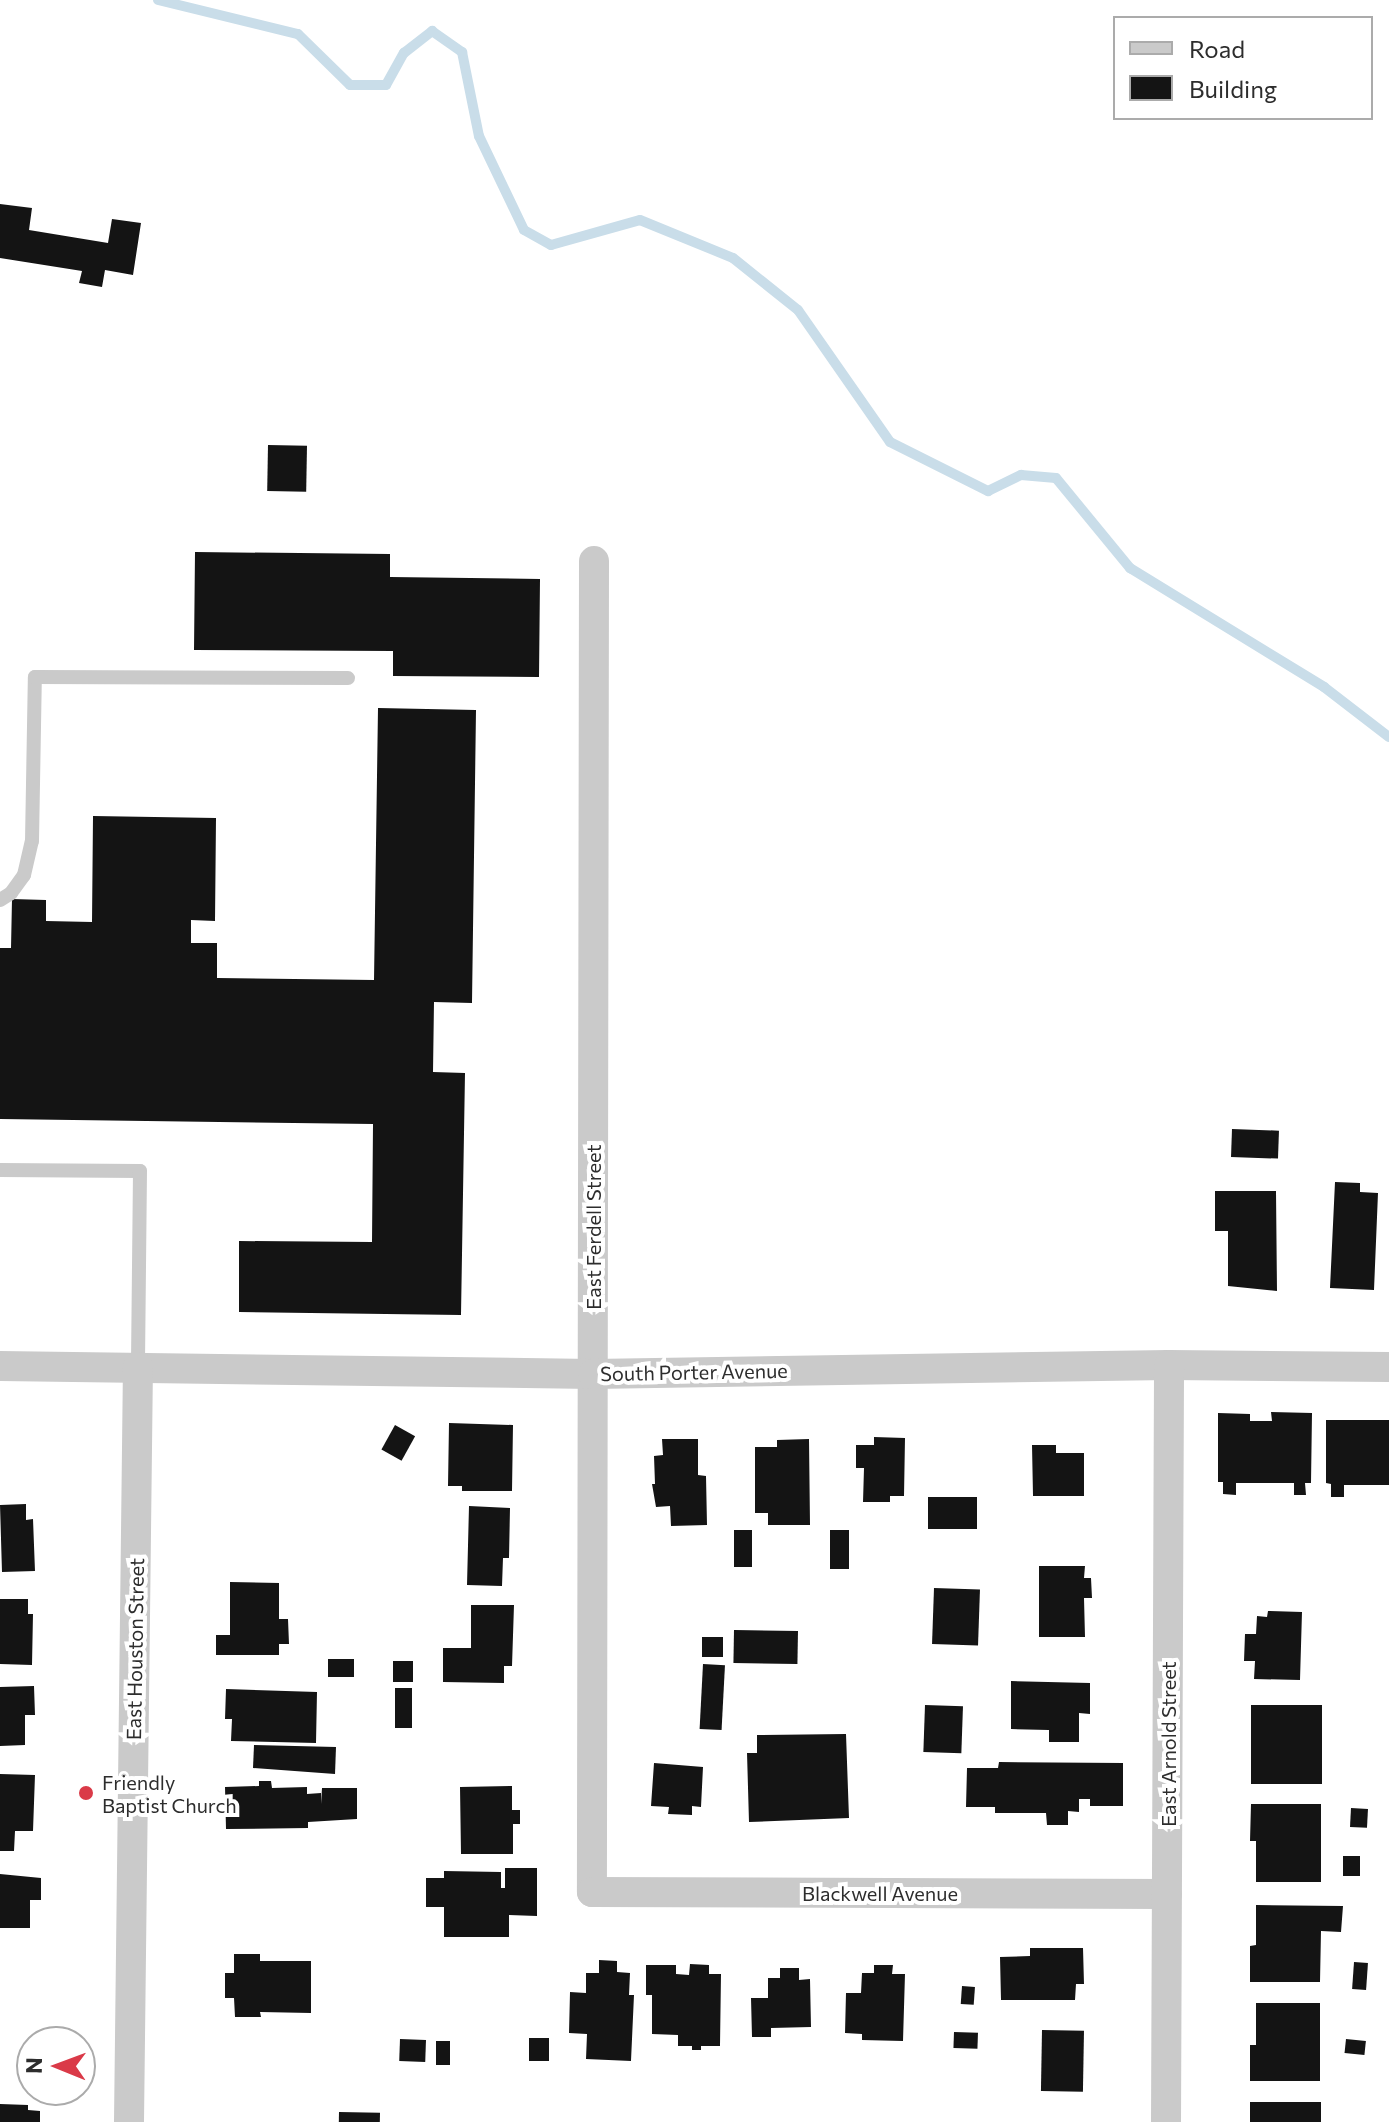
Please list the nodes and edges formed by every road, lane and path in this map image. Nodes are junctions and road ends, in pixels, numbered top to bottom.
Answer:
1 (594, 561) dead end
2 (348, 678) dead end
3 (0, 900) edge
4 (0, 1170) edge
5 (1169, 1365) junction
6 (0, 1366) edge
7 (138, 1367) junction
8 (1389, 1367) edge
9 (593, 1374) junction
10 (592, 1892) joint
11 (1167, 1894) junction
12 (129, 2122) edge
13 (1166, 2122) edge

1 - 9 street, East Ferdell Street
2 - 3 lane
4 - 7 lane
5 - 8 street, South Porter Avenue
5 - 9 street, South Porter Avenue
5 - 11 street, East Arnold Street
6 - 7 street, South Porter Avenue
7 - 9 street, South Porter Avenue
7 - 12 street, East Houston Street
9 - 10 street, East Ferdell Street
10 - 11 street, Blackwell Avenue
11 - 13 street, East Arnold Street

